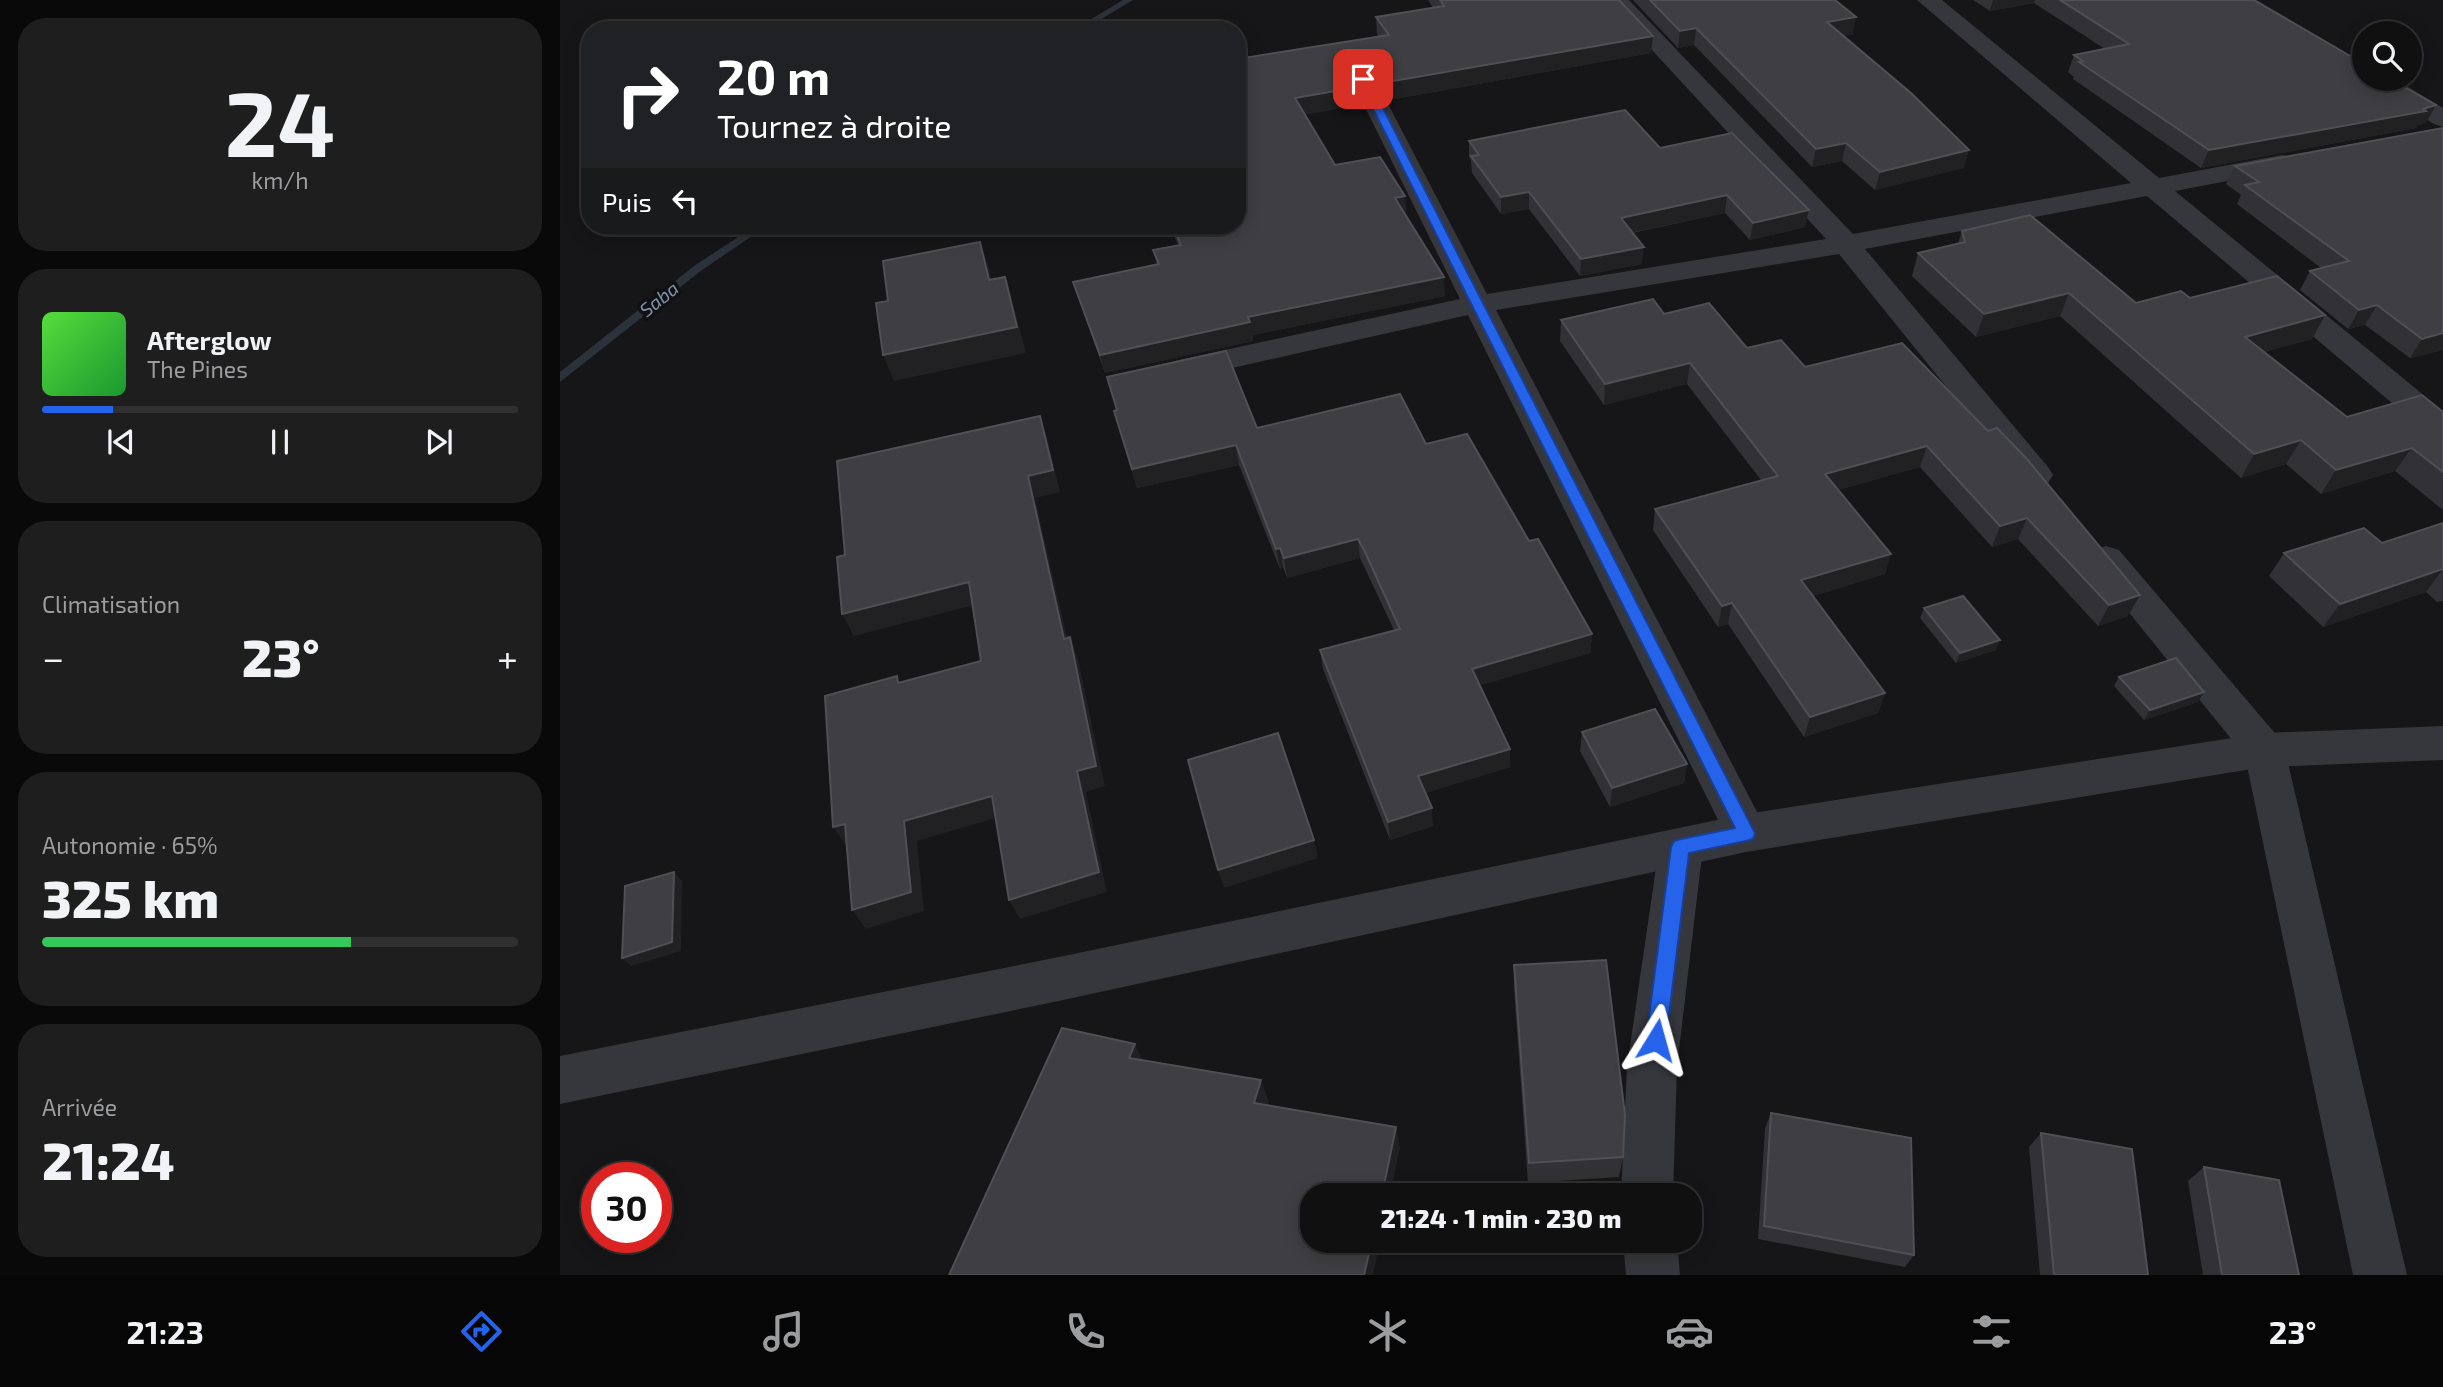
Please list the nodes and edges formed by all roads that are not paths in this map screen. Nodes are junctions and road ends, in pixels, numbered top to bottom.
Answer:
1 (1617, 0) edge
2 (1928, 0) edge
3 (1363, 79) dead end
4 (2399, 91) edge
5 (2443, 118) edge
6 (2311, 158) edge
7 (2153, 186) junction
8 (1846, 244) junction
9 (1478, 304) junction
10 (1149, 376) edge
11 (2443, 428) edge
12 (2050, 492) edge
13 (2086, 535) edge
14 (2443, 743) edge
15 (2264, 750) junction
16 (1746, 833) junction
17 (1681, 847) junction
18 (560, 1080) edge
19 (1647, 1183) edge
20 (1651, 1253) edge
21 (1653, 1275) edge
22 (2380, 1275) edge

1 - 8 street
2 - 7 street
3 - 9 street
4 - 5 street
6 - 7 street
7 - 8 street
7 - 11 street
8 - 9 street
8 - 12 street
9 - 10 street
9 - 16 street
13 - 15 street
14 - 15 street
15 - 16 street
15 - 22 street
16 - 17 street
17 - 18 street
17 - 19 street
20 - 21 street

